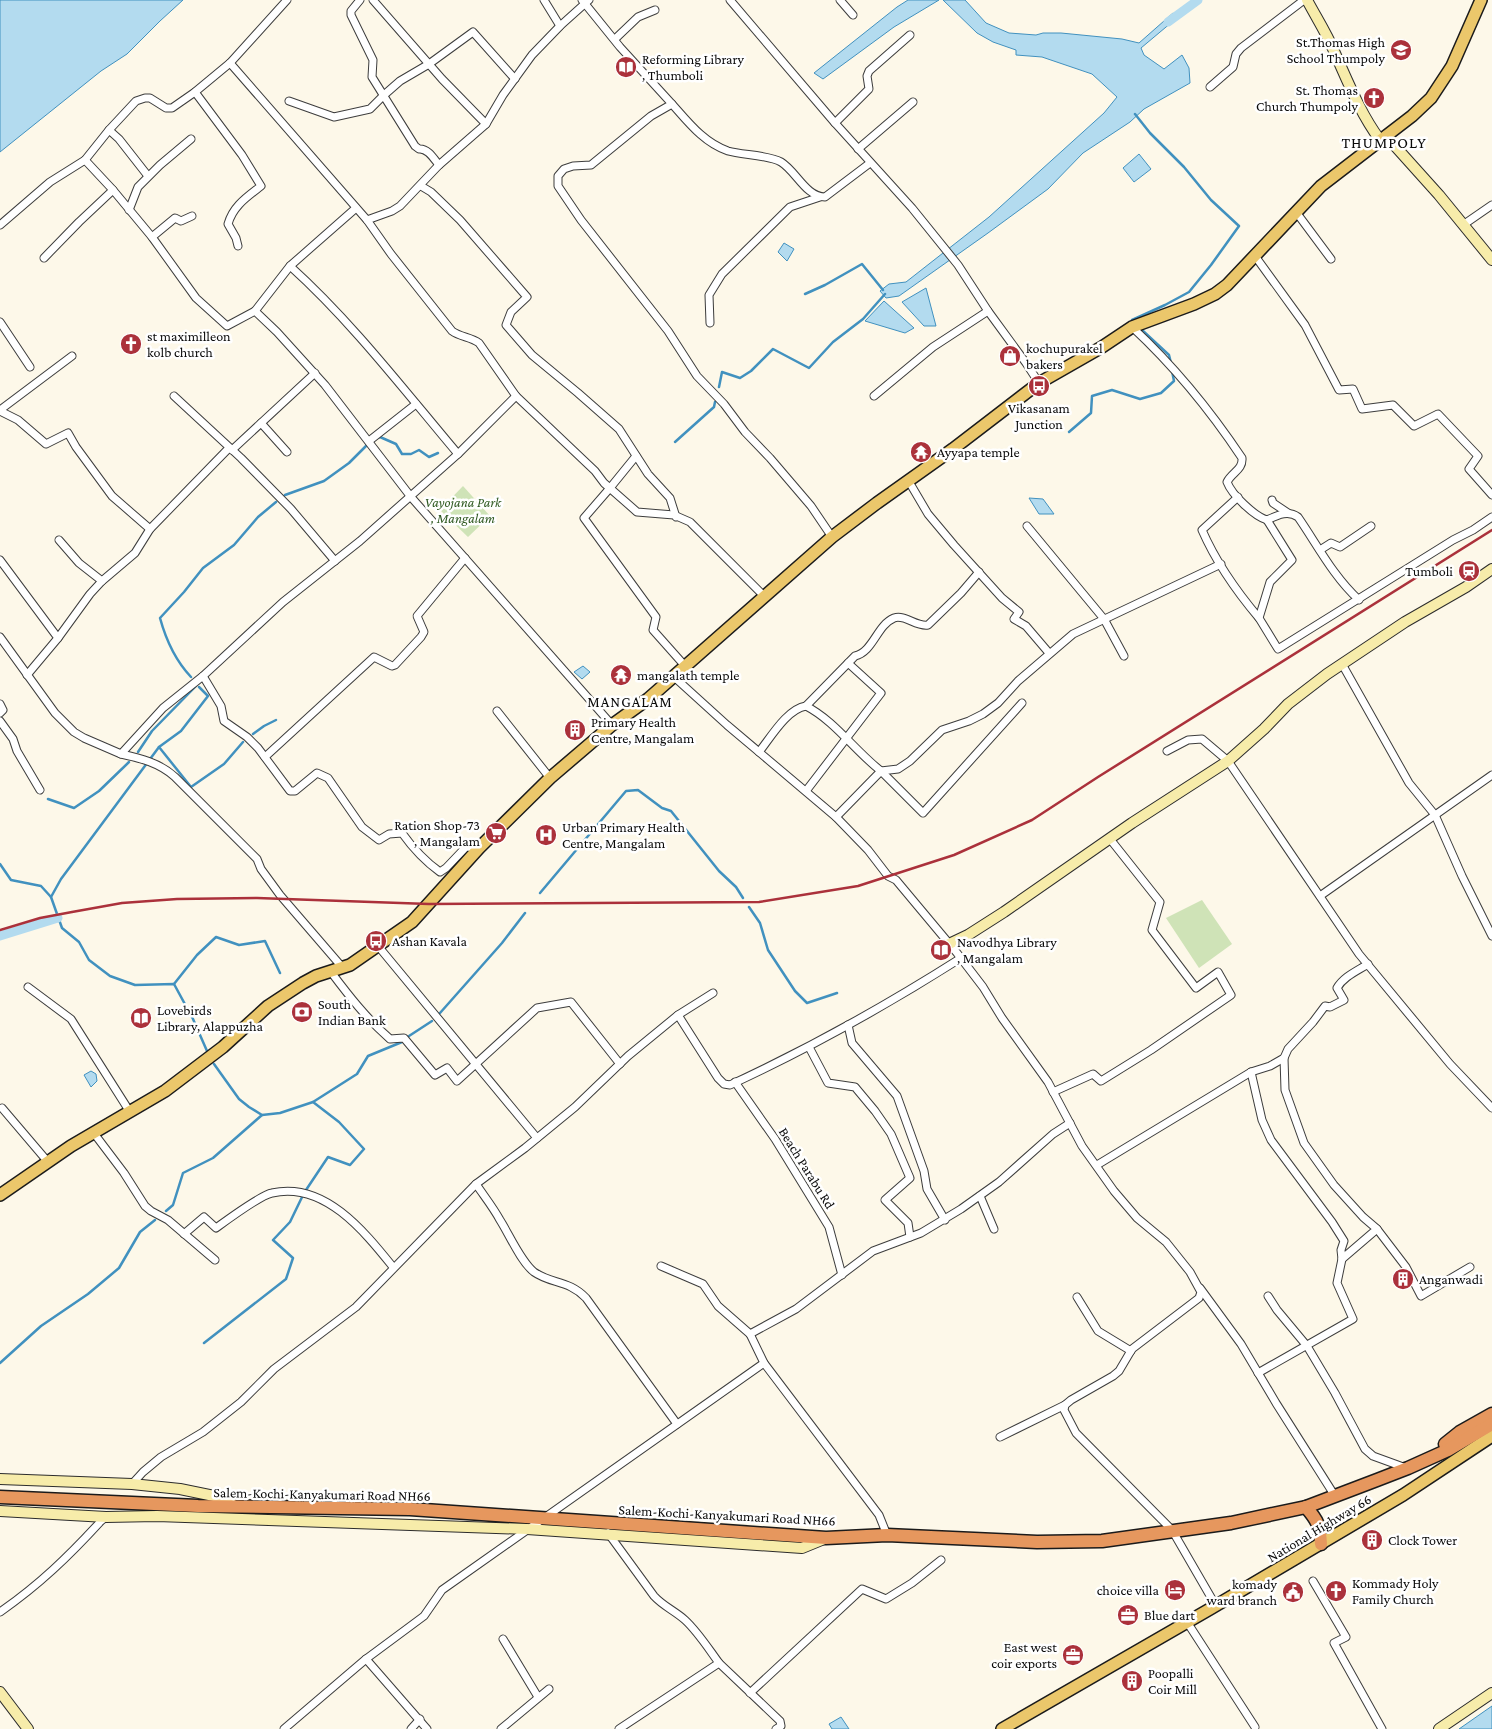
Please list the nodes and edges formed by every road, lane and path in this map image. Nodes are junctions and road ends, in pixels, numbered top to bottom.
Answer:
1 (288, 0) edge
2 (360, 0) edge
3 (373, 0) edge
4 (544, 0) edge
5 (730, 0) edge
6 (840, 0) edge
7 (1306, 0) edge
8 (1481, 0) edge
9 (585, 1) edge
10 (655, 10) dead end
11 (853, 15) dead end
12 (560, 26) junction
13 (910, 35) dead end
14 (615, 39) junction
15 (230, 63) junction
16 (429, 64) junction
17 (515, 79) junction
18 (1210, 87) dead end
19 (195, 92) junction
20 (384, 95) junction
21 (289, 101) dead end
22 (913, 102) dead end
23 (672, 104) junction
24 (835, 123) junction
25 (486, 124) junction
26 (108, 130) junction
27 (1383, 138) junction
28 (191, 139) dead end
29 (858, 149) junction
30 (86, 160) junction
31 (870, 163) junction
32 (439, 166) junction
33 (148, 176) junction
34 (420, 186) junction
35 (113, 190) junction
36 (820, 197) junction
37 (1492, 205) edge
38 (356, 208) junction
39 (129, 210) junction
40 (1296, 212) junction
41 (192, 216) dead end
42 (367, 220) junction
43 (0, 225) edge
44 (1463, 225) junction
45 (152, 238) junction
46 (238, 246) dead end
47 (1255, 256) junction
48 (44, 258) dead end
49 (1331, 259) dead end
50 (1492, 260) edge
51 (290, 266) junction
52 (255, 311) junction
53 (988, 311) junction
54 (0, 322) edge
55 (710, 323) dead end
56 (1132, 327) junction
57 (72, 356) dead end
58 (30, 367) dead end
59 (315, 373) junction
60 (1039, 383) junction
61 (174, 396) dead end
62 (516, 396) junction
63 (874, 396) dead end
64 (416, 404) junction
65 (0, 411) edge
66 (261, 423) junction
67 (369, 441) junction
68 (230, 449) junction
69 (287, 452) dead end
70 (458, 454) junction
71 (636, 456) junction
72 (908, 480) junction
73 (610, 488) junction
74 (1492, 495) edge
75 (411, 497) junction
76 (1238, 497) junction
77 (1272, 500) dead end
78 (1288, 513) junction
79 (676, 517) junction
80 (1492, 517) edge
81 (1267, 520) junction
82 (1027, 526) dead end
83 (1371, 526) dead end
84 (150, 529) junction
85 (832, 537) junction
86 (59, 540) dead end
87 (1320, 550) junction
88 (465, 558) junction
89 (0, 560) edge
90 (335, 561) junction
91 (1220, 564) junction
92 (1492, 569) edge
93 (979, 572) junction
94 (102, 581) junction
95 (764, 596) junction
96 (1359, 600) junction
97 (1259, 618) junction
98 (1104, 619) junction
99 (0, 637) edge
100 (58, 638) junction
101 (1049, 653) junction
102 (1124, 656) dead end
103 (848, 663) junction
104 (1342, 664) junction
105 (685, 666) junction
106 (27, 676) junction
107 (203, 676) junction
108 (674, 676) junction
109 (1022, 702) dead end
110 (0, 704) edge
111 (806, 706) junction
112 (497, 711) dead end
113 (0, 713) edge
114 (0, 721) edge
115 (612, 725) junction
116 (846, 739) junction
117 (1167, 751) dead end
118 (759, 752) junction
119 (121, 754) junction
120 (265, 757) junction
121 (1228, 760) junction
122 (881, 771) junction
123 (1492, 775) edge
124 (550, 778) junction
125 (40, 790) dead end
126 (806, 792) junction
127 (1435, 816) junction
128 (836, 817) junction
129 (1110, 839) junction
130 (479, 848) junction
131 (1320, 896) junction
132 (1492, 936) edge
133 (949, 944) junction
134 (378, 946) junction
135 (961, 958) junction
136 (1368, 964) junction
137 (342, 967) junction
138 (331, 972) junction
139 (28, 987) dead end
140 (713, 994) dead end
141 (678, 1015) junction
142 (848, 1025) junction
143 (809, 1047) junction
144 (1284, 1058) junction
145 (475, 1064) junction
146 (620, 1064) junction
147 (1251, 1072) junction
148 (735, 1082) junction
149 (1053, 1092) junction
150 (2, 1108) dead end
151 (1492, 1108) edge
152 (130, 1112) junction
153 (1070, 1123) junction
154 (93, 1132) junction
155 (537, 1138) junction
156 (48, 1162) junction
157 (1097, 1165) junction
158 (476, 1184) junction
159 (0, 1195) edge
160 (980, 1196) junction
161 (945, 1220) junction
162 (994, 1229) dead end
163 (1377, 1229) junction
164 (184, 1234) junction
165 (910, 1237) junction
166 (1342, 1259) junction
167 (216, 1260) dead end
168 (661, 1266) dead end
169 (393, 1267) junction
170 (1470, 1267) dead end
171 (842, 1274) junction
172 (1200, 1287) junction
173 (1268, 1296) dead end
174 (1077, 1297) dead end
175 (750, 1334) junction
176 (1307, 1346) junction
177 (1131, 1351) junction
178 (764, 1363) junction
179 (1258, 1373) junction
180 (1065, 1405) junction
181 (1492, 1414) edge
182 (677, 1424) junction
183 (1492, 1424) edge
184 (1000, 1436) dead end
185 (1492, 1436) edge
186 (1414, 1466) junction
187 (0, 1479) edge
188 (132, 1484) junction
189 (1336, 1496) junction
190 (0, 1497) edge
191 (235, 1506) junction
192 (1306, 1506) junction
193 (0, 1511) edge
194 (106, 1517) junction
195 (542, 1518) junction
196 (600, 1523) junction
197 (527, 1529) junction
198 (1172, 1530) junction
199 (609, 1535) junction
200 (887, 1535) junction
201 (826, 1538) junction
202 (1322, 1544) junction
203 (941, 1560) dead end
204 (1313, 1581) dead end
205 (1216, 1606) junction
206 (0, 1612) edge
207 (1187, 1622) junction
208 (503, 1639) dead end
209 (366, 1659) junction
210 (719, 1663) junction
211 (549, 1689) dead end
212 (0, 1692) edge
213 (750, 1693) junction
214 (1492, 1693) edge
215 (538, 1697) junction
216 (420, 1719) junction
217 (622, 1728) edge
218 (1004, 1728) edge
219 (1255, 1728) dead end
220 (28, 1729) edge
221 (284, 1729) edge
222 (411, 1729) edge
223 (428, 1729) edge
224 (501, 1729) edge
225 (776, 1729) edge
226 (1382, 1729) edge
227 (1438, 1729) edge

1 - 15 street
2 - 20 street
3 - 16 street
4 - 12 street
5 - 24 street
6 - 11 street
7 - 18 street
7 - 27 street
8 - 27 main road
9 - 12 street
9 - 14 street
10 - 14 street
12 - 17 street
13 - 24 street
14 - 23 street
15 - 19 street
15 - 38 street
16 - 17 street
16 - 20 street
16 - 25 street
17 - 25 street
19 - 26 street
19 - 46 street
20 - 21 street
20 - 32 street
22 - 29 street
23 - 36 street
23 - 85 street
24 - 29 street
25 - 32 street
26 - 30 street
26 - 33 street
27 - 40 main road
27 - 44 street
28 - 33 street
29 - 31 street
30 - 35 street
30 - 43 street
31 - 36 street
31 - 53 street
32 - 34 street
33 - 39 street
34 - 42 street
34 - 71 street
35 - 39 street
35 - 48 street
36 - 55 street
37 - 44 street
38 - 42 street
38 - 51 street
39 - 45 street
40 - 47 main road
40 - 49 street
41 - 45 street
42 - 62 street
44 - 50 street
45 - 52 street
47 - 56 main road
47 - 74 street
51 - 52 street
51 - 64 street
52 - 59 street
53 - 60 street
53 - 63 street
54 - 58 street
56 - 60 main road
56 - 76 street
57 - 65 street
59 - 66 street
59 - 67 street
60 - 72 main road
61 - 68 street
62 - 70 street
62 - 73 street
64 - 67 street
64 - 70 street
65 - 84 street
66 - 68 street
66 - 69 street
67 - 75 street
68 - 84 street
68 - 90 street
70 - 75 street
71 - 73 street
71 - 79 street
72 - 85 main road
72 - 93 street
73 - 79 street
73 - 105 street
75 - 88 street
75 - 90 street
76 - 81 street
76 - 91 street
77 - 78 street
78 - 81 street
78 - 87 street
79 - 95 street
80 - 96 street
81 - 97 street
82 - 98 street
83 - 87 street
84 - 94 street
85 - 95 main road
86 - 94 street
87 - 96 street
88 - 115 street
88 - 120 street
89 - 100 street
90 - 107 street
91 - 97 street
91 - 98 street
92 - 104 street
93 - 101 street
93 - 103 street
94 - 100 street
95 - 105 main road
96 - 97 street
98 - 101 street
98 - 102 street
99 - 106 street
100 - 106 street
101 - 122 street
103 - 111 street
103 - 116 street
104 - 121 street
104 - 127 street
105 - 108 main road
106 - 119 street
107 - 119 street
107 - 120 street
108 - 115 main road
108 - 118 street
109 - 122 street
110 - 113 street
111 - 116 street
111 - 118 street
112 - 124 street
114 - 125 street
115 - 124 main road
116 - 122 street
116 - 126 street
117 - 121 street
118 - 126 street
119 - 137 street
120 - 130 street
121 - 129 street
121 - 131 street
122 - 128 street
123 - 127 street
124 - 130 main road
126 - 128 street
127 - 131 street
127 - 132 street
128 - 133 street
129 - 133 street
129 - 149 street
130 - 134 main road
131 - 136 street
133 - 135 street
134 - 137 main road
134 - 145 street
135 - 142 street
135 - 149 street
136 - 144 street
136 - 151 street
137 - 138 main road
138 - 145 street
138 - 152 main road
139 - 152 street
140 - 141 street
141 - 146 street
141 - 148 street
142 - 143 street
142 - 161 street
143 - 148 street
143 - 165 street
144 - 147 street
144 - 163 street
145 - 146 street
145 - 155 street
146 - 155 street
147 - 157 street
147 - 166 street
148 - 171 street, Beach Parabu Rd
149 - 153 street
150 - 156 street
152 - 154 main road
153 - 157 street
153 - 160 street
154 - 156 main road
154 - 164 street
155 - 158 street
156 - 159 main road
157 - 172 street
158 - 169 street
158 - 182 street
160 - 161 street
160 - 162 street
161 - 165 street
163 - 166 street
163 - 170 street
164 - 167 street
164 - 169 street
165 - 171 street
166 - 176 street
168 - 175 street
169 - 188 street
171 - 175 street
172 - 177 street
172 - 179 street
173 - 176 street
174 - 177 street
175 - 178 street
176 - 179 street
176 - 186 street
177 - 180 street
178 - 182 street
178 - 200 street
179 - 189 street
180 - 184 street
180 - 198 street
181 - 186 highway
182 - 195 street
183 - 186 highway, Salem-Kochi-Kanyakumari Road NH66
185 - 202 main road, National Highway 66
186 - 189 highway, Salem-Kochi-Kanyakumari Road NH66
187 - 188 street
188 - 191 street
189 - 192 highway, Salem-Kochi-Kanyakumari Road NH66
190 - 191 highway, Salem-Kochi-Kanyakumari Road NH66
191 - 195 highway, Salem-Kochi-Kanyakumari Road NH66
192 - 198 highway, Salem-Kochi-Kanyakumari Road NH66
192 - 202 highway
193 - 194 street
194 - 197 street
194 - 206 street
195 - 196 highway, Salem-Kochi-Kanyakumari Road NH66
195 - 197 street
196 - 199 street
196 - 201 highway, Salem-Kochi-Kanyakumari Road NH66
197 - 199 street
197 - 209 street
198 - 200 highway, Salem-Kochi-Kanyakumari Road NH66
198 - 205 street
199 - 201 street
199 - 210 street
200 - 201 highway, Salem-Kochi-Kanyakumari Road NH66
202 - 205 main road, National Highway 66
203 - 213 street
204 - 226 street
205 - 207 main road, National Highway 66
207 - 218 main road, National Highway 66
207 - 219 street
208 - 215 street
209 - 216 street
209 - 221 street
210 - 213 street
210 - 217 street
211 - 215 street
212 - 220 street
213 - 225 street
214 - 227 street
215 - 224 street
216 - 222 street
216 - 223 street

